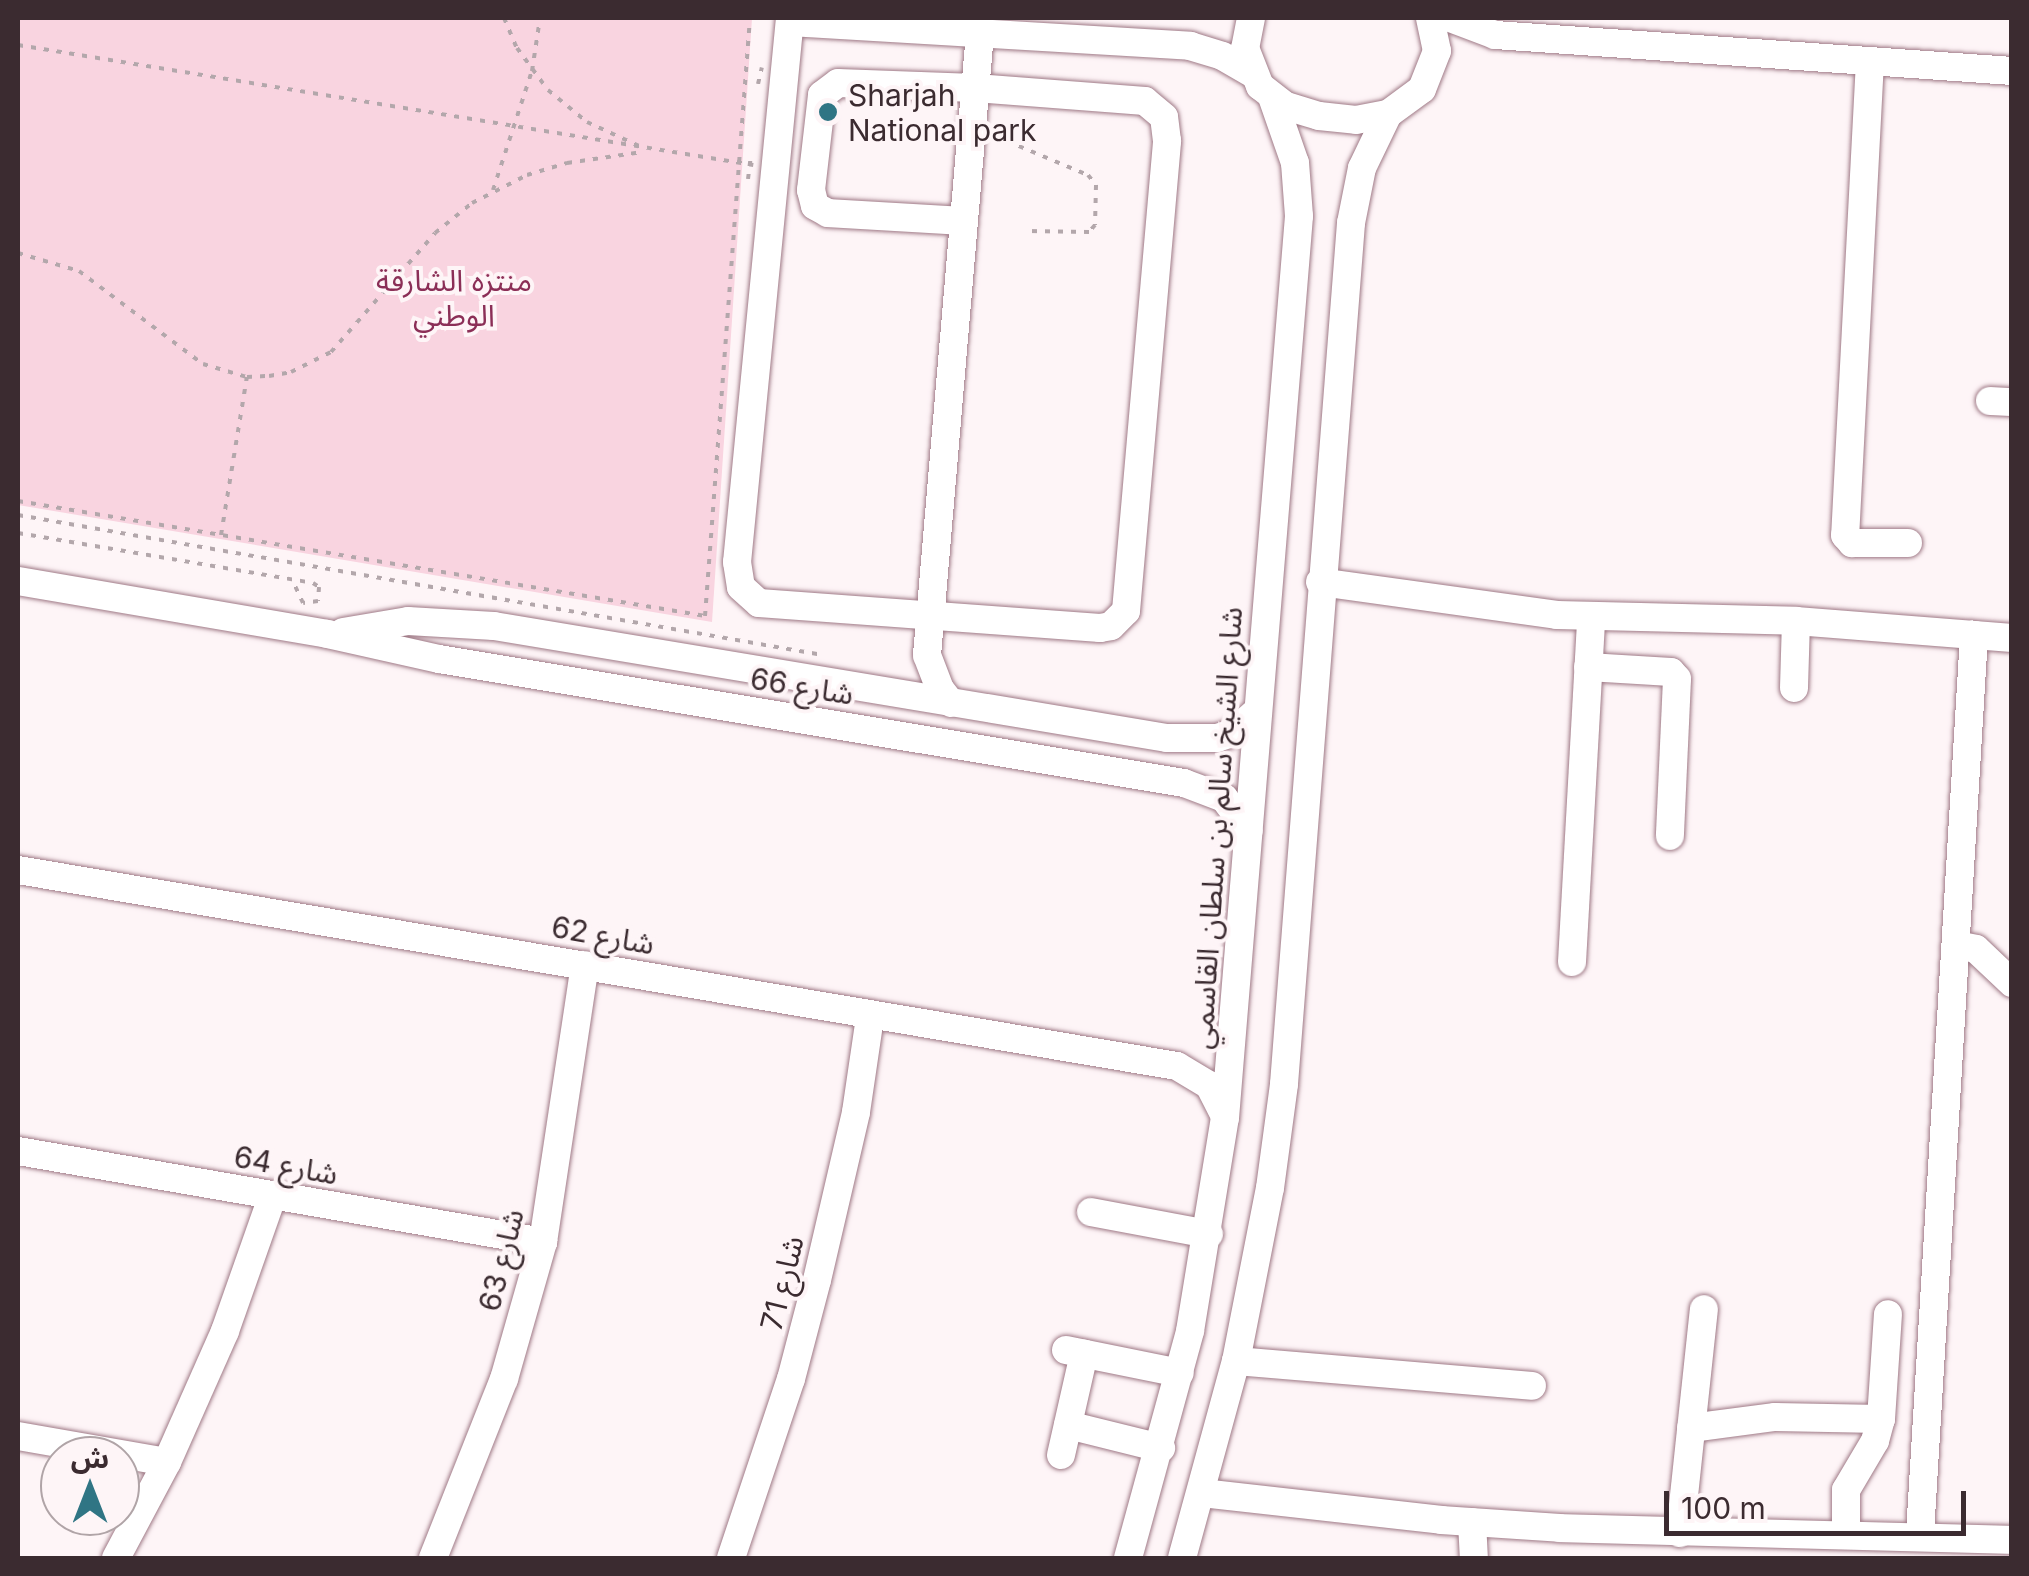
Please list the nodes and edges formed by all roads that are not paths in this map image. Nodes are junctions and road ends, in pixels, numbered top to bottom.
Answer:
1 (1247, 18) edge
2 (1430, 18) edge
3 (1450, 18) edge
4 (790, 20) edge
5 (980, 33) junction
6 (1494, 35) junction
7 (1190, 46) junction
8 (1870, 61) junction
9 (1434, 64) junction
10 (2012, 71) edge
11 (1251, 73) junction
12 (975, 88) junction
13 (1272, 97) junction
14 (1388, 114) junction
15 (964, 221) junction
16 (1908, 543) dead end
17 (18, 581) edge
18 (1320, 582) junction
19 (930, 616) junction
20 (1590, 617) junction
21 (440, 620) junction
22 (1796, 621) junction
23 (327, 634) junction
24 (1974, 635) junction
25 (2012, 638) edge
26 (927, 655) junction
27 (439, 660) junction
28 (1588, 668) junction
29 (1794, 688) dead end
30 (890, 692) junction
31 (951, 703) junction
32 (1257, 711) junction
33 (1167, 738) junction
34 (1120, 771) junction
35 (1249, 832) junction
36 (1670, 836) dead end
37 (18, 870) edge
38 (1956, 945) junction
39 (1572, 962) dead end
40 (586, 964) junction
41 (2012, 984) edge
42 (870, 1016) junction
43 (1234, 1019) junction
44 (1178, 1066) junction
45 (1225, 1118) junction
46 (18, 1151) edge
47 (272, 1195) junction
48 (1090, 1212) dead end
49 (1208, 1234) junction
50 (543, 1242) junction
51 (1704, 1309) dead end
52 (1888, 1314) dead end
53 (1236, 1361) junction
54 (1180, 1374) junction
55 (1532, 1386) dead end
56 (1881, 1419) junction
57 (1068, 1425) junction
58 (1691, 1428) junction
59 (18, 1436) edge
60 (1161, 1448) junction
61 (1061, 1455) dead end
62 (167, 1462) junction
63 (1202, 1493) junction
64 (1472, 1522) junction
65 (1680, 1533) junction
66 (1846, 1534) junction
67 (2012, 1540) edge
68 (1902, 1542) edge
69 (1755, 1546) edge
70 (116, 1558) edge
71 (433, 1558) edge
72 (731, 1558) edge
73 (1128, 1558) edge
74 (1182, 1558) edge
75 (1474, 1558) edge

1 - 7 street
1 - 11 street
2 - 9 street
3 - 6 street
4 - 5 street
4 - 19 street
5 - 7 street
5 - 12 street
6 - 8 street
6 - 9 street
7 - 11 street
8 - 10 street
8 - 16 street
9 - 14 street
11 - 13 street
12 - 15 street
12 - 15 street
12 - 19 street
13 - 14 street
13 - 32 street, شارع الشيخ سالم بن سلطان القاسمي
14 - 18 street
15 - 19 street
17 - 23 street, شارع 66
18 - 20 street
18 - 53 street
19 - 26 street
20 - 22 street
20 - 28 street
21 - 23 street, شارع 66
21 - 27 street
21 - 30 street, شارع 66
22 - 24 street
22 - 29 street
23 - 27 street, شارع 66
24 - 25 street
24 - 38 street
26 - 30 street
26 - 31 street
27 - 34 street, شارع 66
28 - 36 street
28 - 39 street
30 - 31 street, شارع 66
31 - 33 street, شارع 66
32 - 33 street, شارع 66
32 - 35 street, شارع الشيخ سالم بن سلطان القاسمي
33 - 34 street
34 - 35 street, شارع 66
35 - 43 street, شارع الشيخ سالم بن سلطان القاسمي
37 - 40 street, شارع 62
38 - 41 street
38 - 68 street
40 - 42 street, شارع 62
40 - 50 street, شارع 63
42 - 44 street, شارع 62
42 - 72 street, شارع 71
43 - 44 street
43 - 45 street, شارع الشيخ سالم بن سلطان القاسمي
44 - 45 street
45 - 49 street, شارع الشيخ سالم بن سلطان القاسمي
46 - 47 street, شارع 64
47 - 50 street, شارع 64
47 - 62 street
48 - 49 street
49 - 54 street, شارع الشيخ سالم بن سلطان القاسمي
50 - 71 street, شارع 63
51 - 58 street
52 - 56 street
53 - 55 street
53 - 63 street
54 - 57 street
54 - 60 street, شارع الشيخ سالم بن سلطان القاسمي
56 - 58 street
56 - 66 street
57 - 60 street
57 - 61 street
58 - 65 street
59 - 62 street
60 - 73 street, شارع الشيخ سالم بن سلطان القاسمي
62 - 70 street
63 - 64 street
63 - 74 street
64 - 65 street
64 - 75 street
65 - 69 street
66 - 68 street
66 - 69 street
67 - 68 street

